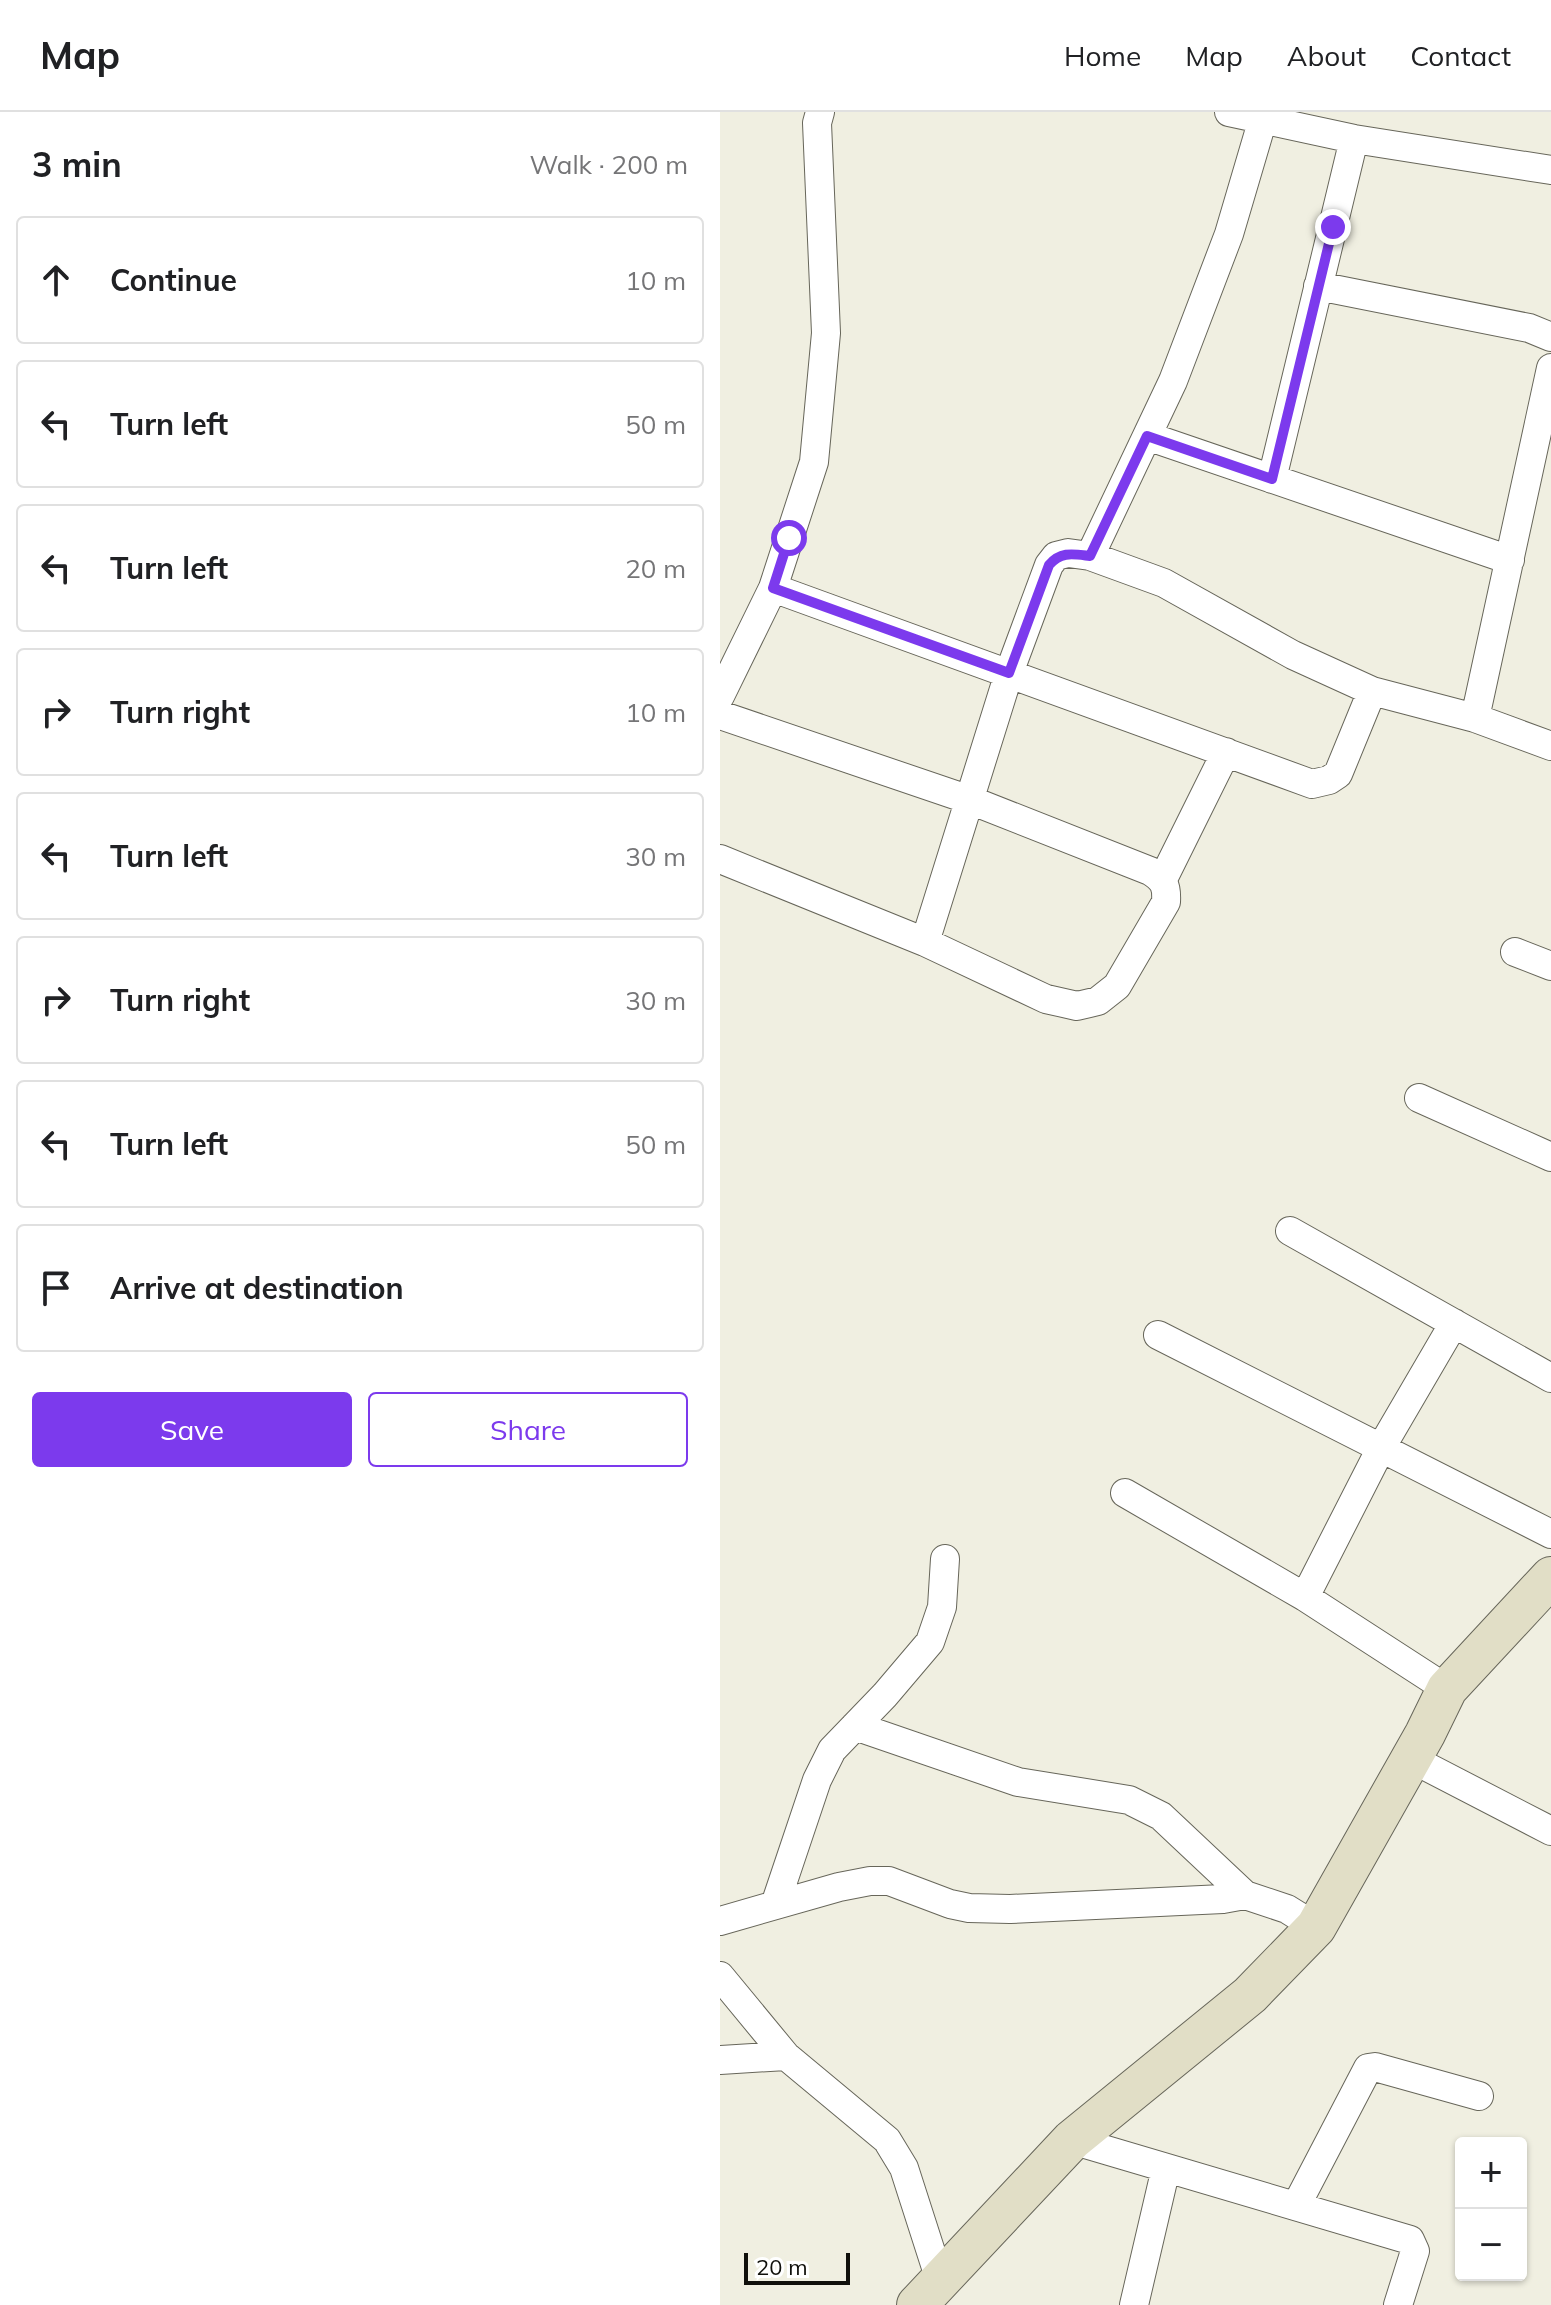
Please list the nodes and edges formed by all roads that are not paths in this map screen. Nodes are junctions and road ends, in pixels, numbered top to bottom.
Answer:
1 (820, 112) edge
2 (1229, 112) edge
3 (1264, 115) edge
4 (1354, 139) junction
5 (1551, 170) edge
6 (1318, 286) junction
7 (1551, 337) edge
8 (1551, 368) edge
9 (1147, 436) junction
10 (1272, 479) junction
11 (1090, 556) junction
12 (1510, 560) junction
13 (773, 588) junction
14 (1009, 673) junction
15 (1372, 691) junction
16 (720, 696) edge
17 (720, 715) edge
18 (1475, 718) junction
19 (1551, 746) edge
20 (1226, 752) junction
21 (970, 800) junction
22 (720, 859) edge
23 (1163, 879) junction
24 (925, 942) junction
25 (1515, 952) dead end
26 (1551, 966) edge
27 (1419, 1098) dead end
28 (1551, 1157) edge
29 (1290, 1231) dead end
30 (1454, 1323) junction
31 (1158, 1335) dead end
32 (1551, 1378) edge
33 (1381, 1448) junction
34 (1125, 1493) dead end
35 (1551, 1534) edge
36 (945, 1559) dead end
37 (1551, 1577) edge
38 (1305, 1597) junction
39 (1447, 1689) junction
40 (855, 1726) junction
41 (1410, 1758) junction
42 (1551, 1831) edge
43 (1245, 1895) junction
44 (775, 1905) junction
45 (720, 1921) edge
46 (1316, 1927) junction
47 (720, 1976) edge
48 (786, 2056) junction
49 (720, 2060) edge
50 (1479, 2096) dead end
51 (1072, 2140) junction
52 (1166, 2168) junction
53 (1296, 2206) junction
54 (928, 2293) edge
55 (1135, 2305) edge
56 (1398, 2305) edge

1 - 13 street
2 - 3 street
3 - 4 street
3 - 9 street
4 - 5 street
4 - 6 street
6 - 7 street
6 - 10 street
8 - 12 street
9 - 10 street
9 - 11 street
10 - 12 street
11 - 14 street
11 - 15 street
12 - 18 street
13 - 14 street
13 - 16 street
14 - 20 street
14 - 21 street
15 - 18 street
15 - 20 street
17 - 21 street
18 - 19 street
20 - 23 street
21 - 23 street
21 - 24 street
22 - 24 street
23 - 24 street
25 - 26 street
27 - 28 street
29 - 30 street
30 - 32 street
30 - 33 street
31 - 33 street
33 - 35 street
33 - 38 street
34 - 38 street
36 - 40 street
37 - 39 street
38 - 39 street
39 - 41 street
40 - 43 street
40 - 44 street
41 - 42 street
41 - 46 street
43 - 44 street
43 - 46 street
44 - 45 street
46 - 51 street
47 - 48 street
48 - 49 street
48 - 54 street
50 - 53 street
51 - 52 street
51 - 54 street
52 - 53 street
52 - 55 street
53 - 56 street

